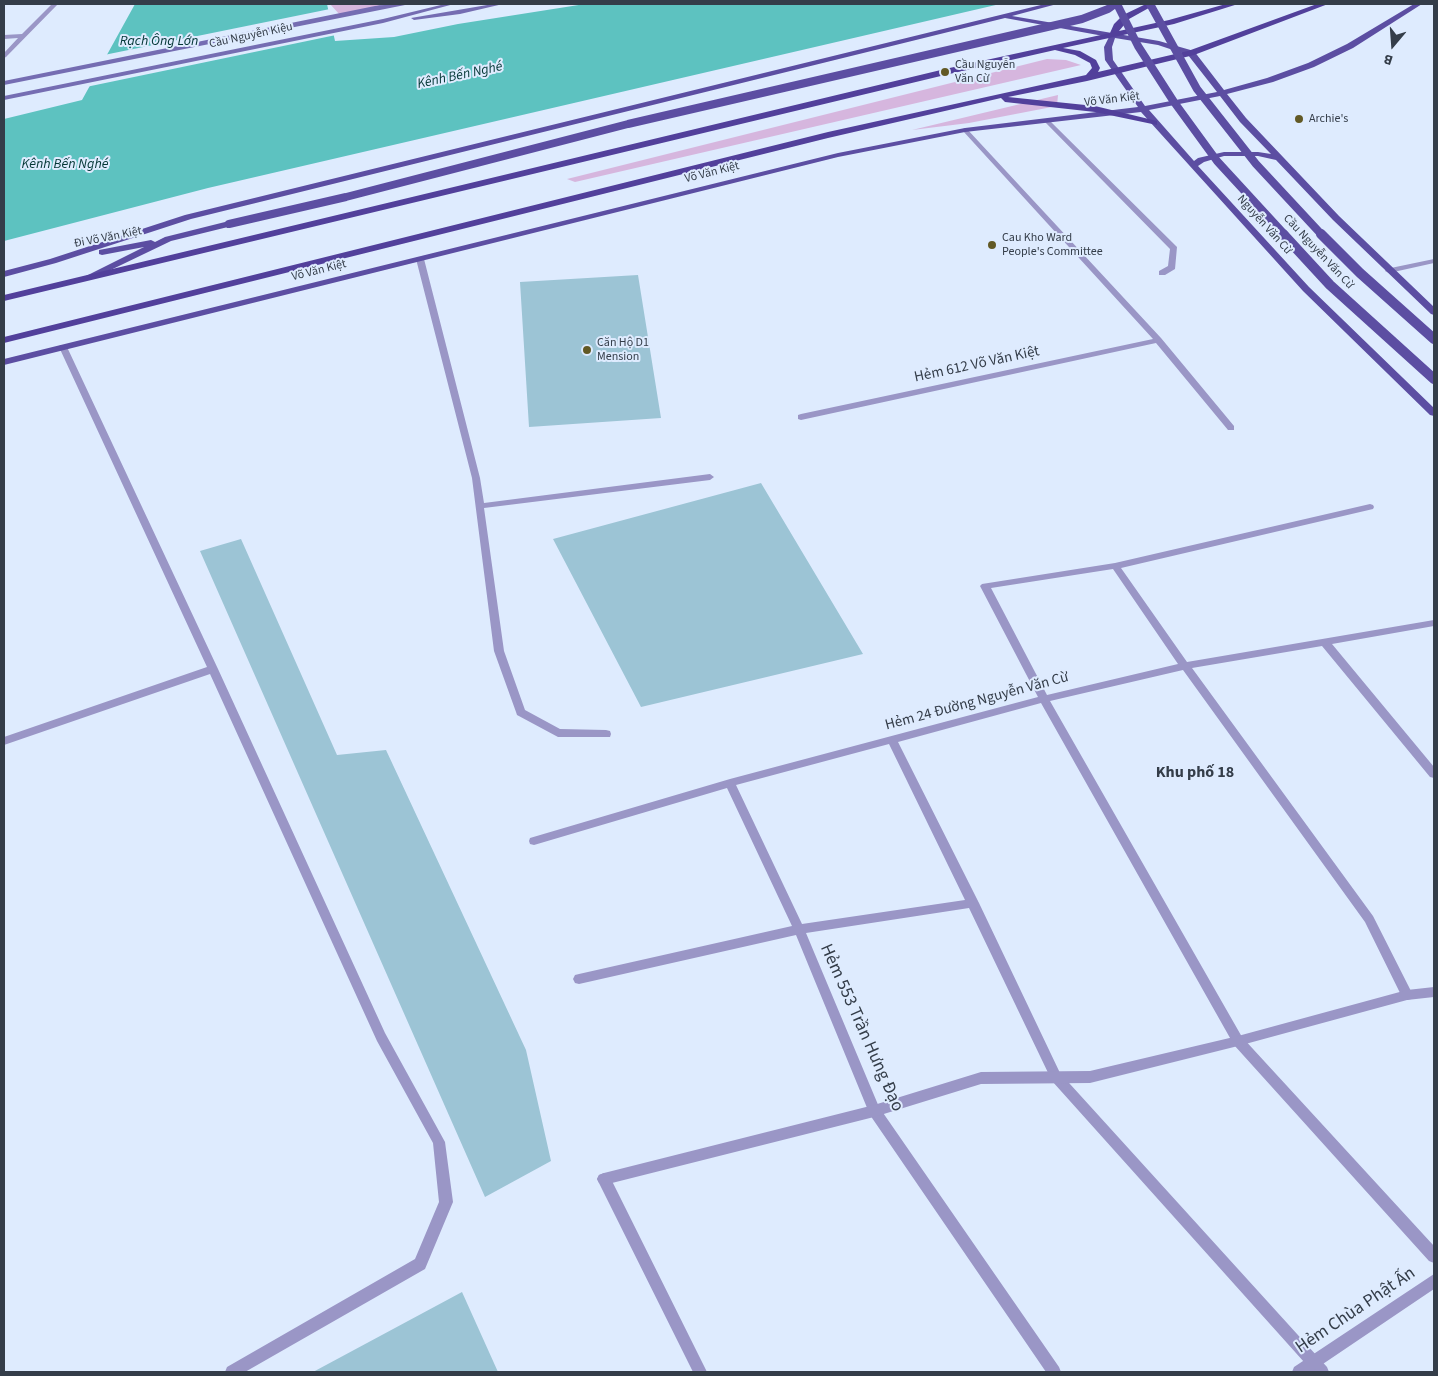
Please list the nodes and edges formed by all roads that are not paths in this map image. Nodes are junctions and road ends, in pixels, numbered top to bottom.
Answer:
1 (55, 4) edge
2 (387, 4) edge
3 (392, 4) edge
4 (407, 4) edge
5 (450, 4) edge
6 (500, 4) edge
7 (1054, 4) edge
8 (1116, 4) edge
9 (1151, 4) edge
10 (1234, 4) edge
11 (1324, 4) edge
12 (1419, 4) edge
13 (375, 8) junction
14 (1004, 17) junction
15 (383, 21) junction
16 (1113, 35) junction
17 (23, 36) junction
18 (4, 37) edge
19 (1053, 49) junction
20 (1191, 52) junction
21 (4, 56) edge
22 (1115, 71) junction
23 (1087, 78) junction
24 (4, 82) edge
25 (1222, 93) junction
26 (5, 98) edge
27 (990, 98) junction
28 (1143, 109) junction
29 (1116, 113) junction
30 (1046, 120) junction
31 (1154, 123) junction
32 (965, 130) junction
33 (1279, 158) junction
34 (1193, 166) junction
35 (168, 239) junction
36 (420, 259) junction
37 (53, 261) junction
38 (1434, 261) edge
39 (1389, 270) junction
40 (1162, 273) dead end
41 (4, 274) edge
42 (91, 276) junction
43 (4, 298) edge
44 (1434, 312) edge
45 (1434, 339) edge
46 (4, 340) edge
47 (1158, 340) junction
48 (63, 347) junction
49 (4, 362) edge
50 (1434, 379) edge
51 (1434, 414) edge
52 (801, 416) dead end
53 (1231, 428) dead end
54 (710, 478) dead end
55 (480, 506) junction
56 (1370, 507) dead end
57 (1115, 566) junction
58 (1434, 624) edge
59 (1324, 641) junction
60 (1184, 666) junction
61 (213, 669) junction
62 (1044, 700) junction
63 (606, 734) dead end
64 (892, 740) junction
65 (4, 741) edge
66 (1434, 774) edge
67 (730, 783) junction
68 (534, 841) dead end
69 (973, 903) junction
70 (799, 930) junction
71 (579, 979) dead end
72 (1434, 992) edge
73 (1407, 995) junction
74 (1238, 1041) junction
75 (1056, 1077) junction
76 (874, 1111) junction
77 (1434, 1256) edge
78 (1434, 1281) edge
79 (1318, 1367) edge
80 (232, 1372) edge
81 (700, 1372) edge
82 (1054, 1372) edge
83 (1299, 1372) edge

1 - 17 street
2 - 13 street
3 - 13 main road
4 - 13 main road
5 - 15 main road
6 - 15 main road
7 - 14 main road
8 - 35 main road, bridge
8 - 50 main road, Cầu Nguyễn Văn Cừ, bridge
9 - 16 highway
9 - 45 main road, Cầu Nguyễn Văn Cừ, bridge
10 - 16 highway
11 - 20 highway, Võ Văn Kiệt
12 - 25 main road, Võ Văn Kiệt
13 - 24 main road, Cầu Nguyễn Kiệu
14 - 16 main road
14 - 37 main road
15 - 26 main road, Cầu Nguyễn Kiệu
16 - 19 highway
16 - 20 main road
16 - 22 main road, Nguyễn Văn Cừ
17 - 18 street
17 - 21 street
19 - 23 highway
19 - 42 highway
20 - 22 highway, Võ Văn Kiệt
20 - 25 main road
22 - 23 highway, Võ Văn Kiệt
22 - 28 main road, Nguyễn Văn Cừ
23 - 27 highway, Võ Văn Kiệt
25 - 28 main road, Võ Văn Kiệt
25 - 33 main road
27 - 29 highway
27 - 46 highway, Võ Văn Kiệt
28 - 29 main road, Võ Văn Kiệt
28 - 31 main road, Nguyễn Văn Cừ
29 - 30 main road, Võ Văn Kiệt
29 - 31 highway
30 - 32 main road, Võ Văn Kiệt
30 - 40 street
31 - 34 main road, Nguyễn Văn Cừ
32 - 36 main road, Võ Văn Kiệt
32 - 47 street
33 - 34 main road
33 - 39 main road
34 - 51 main road, Nguyễn Văn Cừ
35 - 37 main road, Đi Võ Văn Kiệt
35 - 42 main road
36 - 48 main road, Võ Văn Kiệt
36 - 55 street
37 - 41 main road
38 - 39 street
39 - 44 main road
42 - 43 highway
47 - 52 street, Hẻm 612 Võ Văn Kiệt
47 - 53 street
48 - 49 main road, Võ Văn Kiệt
48 - 61 street
54 - 55 street
55 - 63 street
56 - 57 street
57 - 60 street
57 - 62 street
58 - 59 street, Hẻm 24 Đường Nguyễn Văn Cừ
59 - 60 street, Hẻm 24 Đường Nguyễn Văn Cừ
59 - 66 street
60 - 62 street, Hẻm 24 Đường Nguyễn Văn Cừ
60 - 73 street
61 - 65 street
61 - 80 street
62 - 64 street, Hẻm 24 Đường Nguyễn Văn Cừ
62 - 74 street
64 - 67 street, Hẻm 24 Đường Nguyễn Văn Cừ
64 - 69 street
67 - 68 street, Hẻm 24 Đường Nguyễn Văn Cừ
67 - 70 street, Hẻm 553 Trần Hưng Đạo
69 - 70 street
69 - 75 street
70 - 71 street
70 - 76 street, Hẻm 553 Trần Hưng Đạo
72 - 73 street
73 - 74 street
74 - 75 street
74 - 77 street
75 - 76 street
75 - 79 street
76 - 81 street
76 - 82 street, Hẻm 553 Trần Hưng Đạo
78 - 79 street, Hẻm Chùa Phật Ấn
79 - 83 street, Hẻm Chùa Phật Ấn

